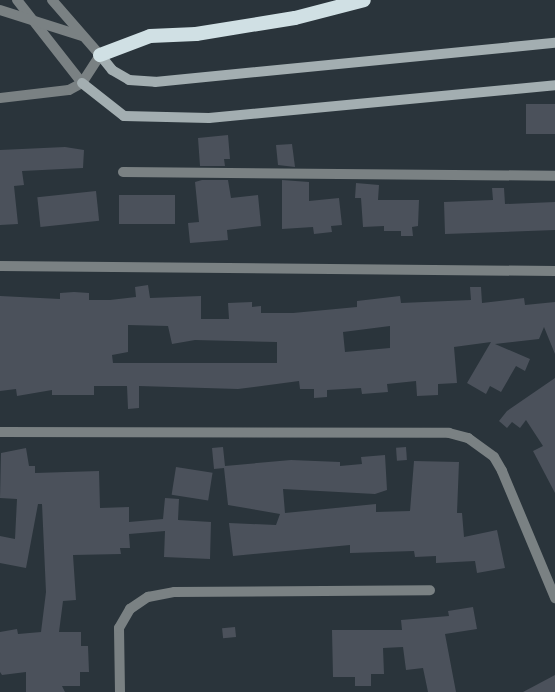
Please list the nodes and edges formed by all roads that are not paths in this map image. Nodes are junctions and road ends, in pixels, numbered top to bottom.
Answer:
1 (16, 0) edge
2 (52, 0) edge
3 (364, 0) edge
4 (0, 10) edge
5 (32, 17) junction
6 (84, 36) junction
7 (555, 43) edge
8 (100, 55) junction
9 (82, 83) junction
10 (555, 85) edge
11 (0, 98) edge
12 (123, 172) dead end
13 (555, 176) edge
14 (0, 266) edge
15 (555, 271) edge
16 (0, 432) edge
17 (430, 590) dead end
18 (555, 598) edge
19 (120, 692) edge

1 - 5 street
2 - 6 street
3 - 8 highway
4 - 5 street
5 - 6 street
5 - 9 street
6 - 8 street
7 - 8 main road
8 - 9 street
9 - 10 main road
9 - 11 street
12 - 13 street
14 - 15 street
16 - 18 street
17 - 19 street

